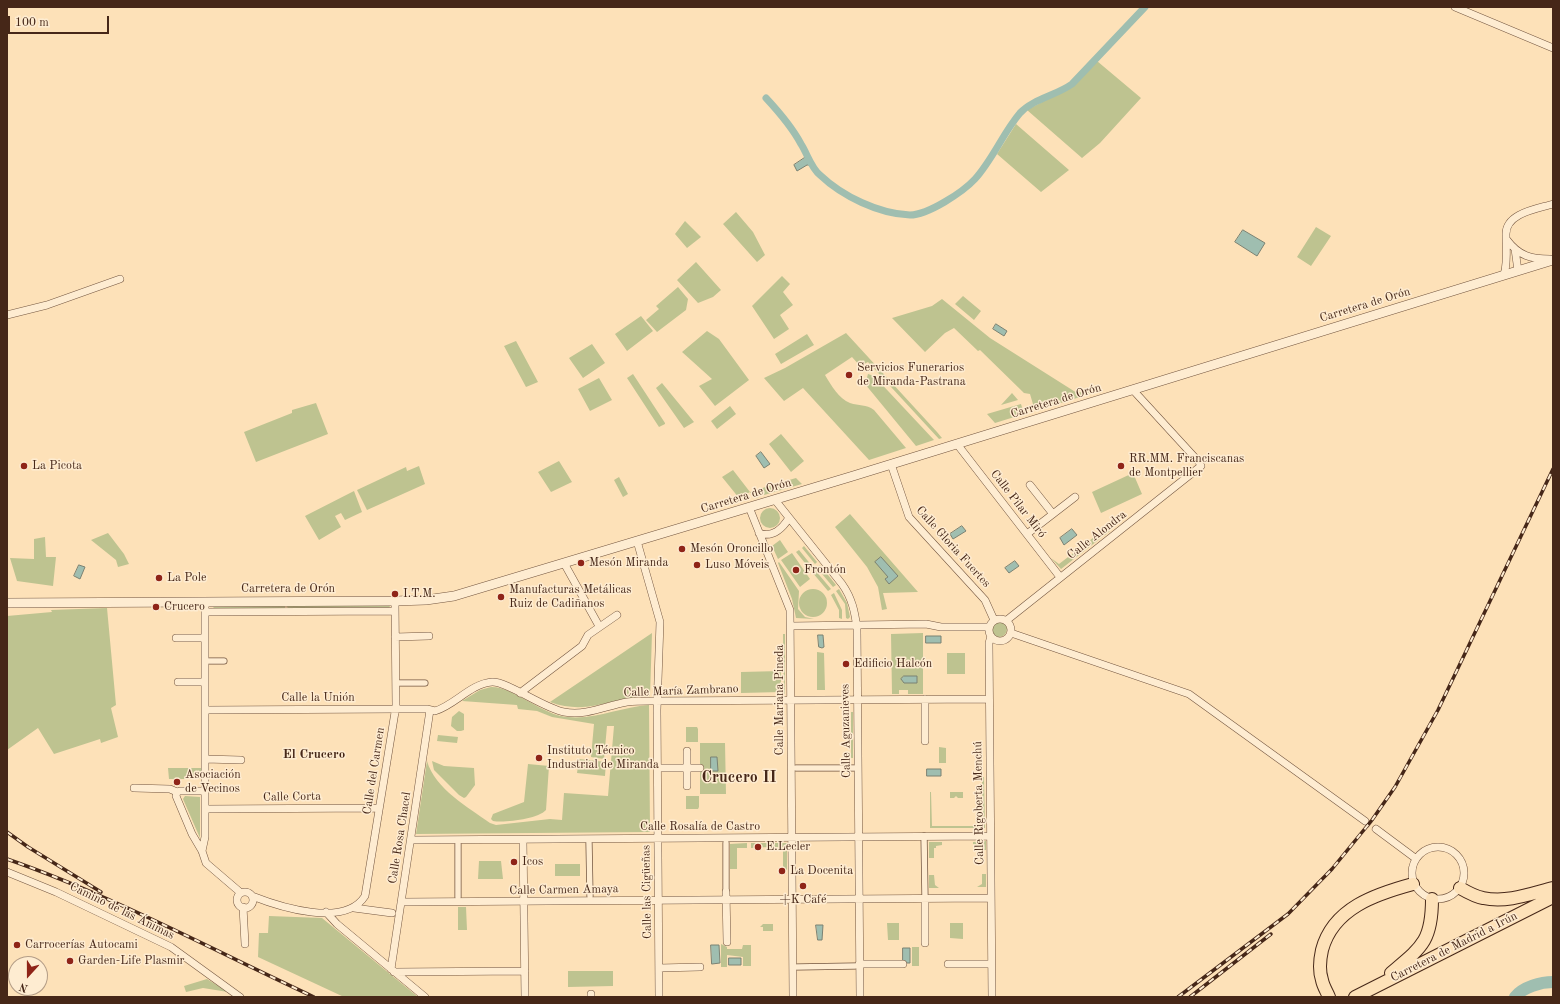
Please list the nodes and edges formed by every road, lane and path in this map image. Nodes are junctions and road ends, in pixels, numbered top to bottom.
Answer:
1 (1455, 7) edge
2 (1553, 48) edge
3 (1553, 204) edge
4 (1507, 240) junction
5 (1515, 249) junction
6 (1508, 259) junction
7 (1553, 260) edge
8 (1518, 271) junction
9 (1504, 275) junction
10 (120, 279) dead end
11 (7, 315) edge
12 (1133, 390) junction
13 (957, 444) junction
14 (891, 464) junction
15 (1030, 484) dead end
16 (1075, 497) dead end
17 (775, 500) junction
18 (749, 508) junction
19 (1053, 514) junction
20 (789, 518) junction
21 (1030, 532) junction
22 (759, 533) junction
23 (637, 541) junction
24 (564, 563) junction
25 (1060, 577) junction
26 (395, 601) junction
27 (204, 602) junction
28 (7, 603) edge
29 (395, 611) junction
30 (205, 612) junction
31 (618, 615) dead end
32 (994, 620) junction
33 (1007, 620) junction
34 (856, 625) junction
35 (599, 626) junction
36 (791, 626) junction
37 (989, 627) junction
38 (1011, 633) junction
39 (429, 636) dead end
40 (395, 637) junction
41 (176, 638) dead end
42 (205, 638) junction
43 (990, 640) junction
44 (209, 661) dead end
45 (224, 661) dead end
46 (178, 682) dead end
47 (205, 682) junction
48 (399, 683) dead end
49 (425, 683) dead end
50 (520, 693) junction
51 (925, 699) junction
52 (989, 699) junction
53 (791, 700) junction
54 (857, 700) junction
55 (657, 701) junction
56 (395, 709) junction
57 (205, 710) junction
58 (430, 710) junction
59 (925, 741) dead end
60 (687, 751) dead end
61 (205, 759) junction
62 (241, 760) dead end
63 (657, 768) junction
64 (687, 768) junction
65 (700, 768) dead end
66 (796, 768) dead end
67 (854, 768) dead end
68 (687, 786) dead end
69 (134, 788) dead end
70 (205, 791) junction
71 (176, 792) junction
72 (379, 808) junction
73 (205, 809) junction
74 (1365, 821) tunnel mouth
75 (1376, 829) tunnel mouth
76 (924, 836) junction
77 (990, 836) junction
78 (792, 837) junction
79 (858, 837) junction
80 (658, 838) junction
81 (411, 840) junction
82 (523, 840) junction
83 (589, 843) dead end
84 (726, 843) dead end
85 (458, 844) dead end
86 (202, 852) junction
87 (1415, 858) junction
88 (7, 872) edge
89 (1413, 884) junction
90 (1460, 888) junction
91 (1553, 888) edge
92 (241, 893) junction
93 (726, 895) junction
94 (252, 896) junction
95 (590, 896) dead end
96 (458, 897) dead end
97 (1553, 897) edge
98 (793, 898) junction
99 (859, 898) junction
100 (925, 898) junction
101 (991, 898) junction
102 (1432, 899) junction
103 (658, 900) junction
104 (401, 902) junction
105 (524, 902) junction
106 (356, 906) junction
107 (243, 907) junction
108 (326, 912) junction
109 (392, 913) dead end
110 (727, 942) dead end
111 (925, 943) dead end
112 (245, 944) dead end
113 (902, 964) dead end
114 (948, 964) dead end
115 (991, 964) junction
116 (858, 965) junction
117 (700, 967) dead end
118 (797, 967) dead end
119 (659, 968) junction
120 (392, 970) junction
121 (525, 971) junction
122 (1374, 987) junction
123 (240, 997) edge
124 (425, 997) edge
125 (524, 997) edge
126 (659, 997) edge
127 (793, 997) edge
128 (860, 997) edge
129 (992, 997) edge
130 (1329, 997) edge
131 (1355, 997) edge

1 - 2 street
3 - 4 street
4 - 5 street
4 - 6 street
5 - 7 street
5 - 8 street
6 - 8 street
6 - 9 street
7 - 8 street, Carretera de Orón
8 - 9 street, Carretera de Orón
9 - 12 street, Carretera de Orón
10 - 11 street
12 - 13 street, Carretera de Orón
12 - 25 street, Calle Alondra
13 - 14 street, Carretera de Orón
13 - 21 street, Calle Pilar Miró
14 - 17 street, Carretera de Orón
14 - 32 street, Calle Gloria Fuertes
15 - 19 street, Calle Pilar Miró
16 - 19 street, Calle Pilar Miró
17 - 18 street, Carretera de Orón
17 - 20 street, Calle Aguzanieves
18 - 22 street, Calle Mariana Pineda
18 - 23 street, Carretera de Orón
19 - 21 street, Calle Pilar Miró
20 - 22 street
20 - 34 street, Calle Aguzanieves
21 - 25 street, Calle Pilar Miró
22 - 36 street, Calle Mariana Pineda
23 - 24 street, Carretera de Orón
23 - 55 street, Calle las Cigüeñas
24 - 26 street, Carretera de Orón
24 - 35 street
25 - 33 street, Calle Alondra
26 - 27 street, Carretera de Orón
26 - 29 street, Calle del Carmen
27 - 28 street, Carretera de Orón
27 - 30 street
29 - 30 street
29 - 40 street, Calle del Carmen
30 - 42 street
31 - 35 street
32 - 33 street
32 - 37 street
33 - 38 street
34 - 36 street
34 - 37 street
34 - 54 street, Calle Aguzanieves
35 - 50 street
36 - 53 street, Calle Mariana Pineda
37 - 43 street
38 - 43 street
38 - 74 street
39 - 40 street
40 - 56 street, Calle del Carmen
41 - 42 street
42 - 47 street
43 - 52 street, Calle Rigoberta Menchú
44 - 45 street
46 - 47 street
47 - 57 street
48 - 49 street
50 - 55 street, Calle María Zambrano
50 - 58 street, Calle María Zambrano
51 - 52 street, Calle María Zambrano
51 - 54 street, Calle María Zambrano
51 - 59 street
52 - 77 street, Calle Rigoberta Menchú
53 - 54 street, Calle María Zambrano
53 - 55 street, Calle María Zambrano
53 - 78 street, Calle Mariana Pineda
54 - 79 street, Calle Aguzanieves
55 - 63 street, Calle las Cigüeñas
56 - 57 street, Calle la Unión
56 - 58 street, Calle la Unión
56 - 72 street, Calle del Carmen
57 - 61 street
58 - 81 street, Calle Rosa Chacel
60 - 64 street
61 - 62 street
61 - 70 street
63 - 64 street
63 - 80 street, Calle las Cigüeñas
64 - 65 street
64 - 68 street
66 - 67 street
69 - 71 street
70 - 71 street
70 - 73 street
71 - 86 street
72 - 73 street, Calle Corta
72 - 106 street, Calle del Carmen
73 - 86 street
75 - 87 street
76 - 77 street, Calle Rosalía de Castro
76 - 79 street, Calle Rosalía de Castro
76 - 100 street
77 - 101 street, Calle Rigoberta Menchú
78 - 79 street, Calle Rosalía de Castro
78 - 80 street, Calle Rosalía de Castro
78 - 98 street, Calle Mariana Pineda
79 - 99 street, Calle Aguzanieves
80 - 82 street, Calle Rosalía de Castro
80 - 103 street, Calle las Cigüeñas
81 - 82 street, Calle Rosalía de Castro
81 - 104 street, Calle Rosa Chacel
82 - 105 street
83 - 95 street
84 - 93 street
85 - 96 street
86 - 92 street
87 - 89 street
87 - 90 street
88 - 123 street, Camino de las Ánimas
89 - 102 street
89 - 130 highway
90 - 91 highway
90 - 102 street
92 - 94 street
92 - 107 street
93 - 98 street, Calle Carmen Amaya
93 - 103 street, Calle Carmen Amaya
93 - 110 street
94 - 107 street
94 - 108 street
97 - 122 highway, Carretera de Madrid a Irún
98 - 99 street, Calle Carmen Amaya
98 - 127 street, Calle Mariana Pineda
99 - 100 street, Calle Carmen Amaya
99 - 116 street, Calle Aguzanieves
100 - 101 street, Calle Carmen Amaya
100 - 111 street
101 - 115 street, Calle Rigoberta Menchú
102 - 122 highway
103 - 105 street, Calle Carmen Amaya
103 - 119 street, Calle las Cigüeñas
104 - 105 street, Calle Carmen Amaya
104 - 120 street, Calle Rosa Chacel
105 - 121 street
106 - 108 street
106 - 109 street
107 - 112 street
108 - 120 street
113 - 116 street
114 - 115 street
115 - 129 street, Calle Rigoberta Menchú
116 - 118 street
116 - 128 street, Calle Aguzanieves
117 - 119 street
119 - 126 street, Calle las Cigüeñas
120 - 121 street
120 - 124 street
121 - 125 street
122 - 131 highway, Carretera de Madrid a Irún

